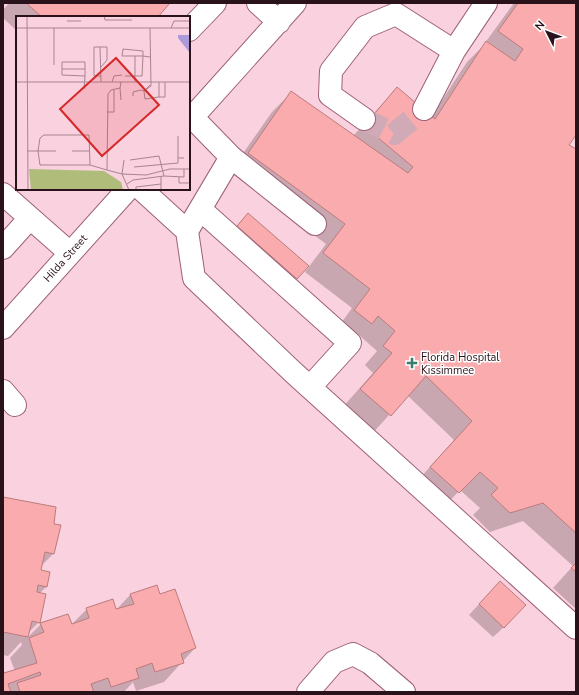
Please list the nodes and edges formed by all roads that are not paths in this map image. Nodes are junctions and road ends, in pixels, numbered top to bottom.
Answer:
1 (215, 3) edge
2 (258, 3) edge
3 (295, 3) edge
4 (486, 3) edge
5 (397, 7) edge
6 (279, 22) junction
7 (190, 29) edge
8 (454, 51) junction
9 (424, 109) tunnel mouth
10 (191, 119) edge
11 (364, 119) tunnel mouth
12 (231, 157) junction
13 (127, 190) edge
14 (142, 190) edge
15 (3, 194) edge
16 (200, 208) junction
17 (30, 218) junction
18 (315, 224) dead end
19 (186, 231) junction
20 (3, 248) edge
21 (70, 253) junction
22 (3, 328) edge
23 (310, 387) junction
24 (576, 628) edge
25 (308, 692) edge
26 (404, 692) edge

1 - 7 street
2 - 6 street
3 - 6 street
4 - 8 street
5 - 8 street
5 - 11 street
6 - 10 street
8 - 9 street
10 - 12 street
12 - 16 street
12 - 18 street
13 - 21 street, Hilda Street
14 - 19 street
15 - 17 street
16 - 19 street
16 - 23 street
17 - 20 street
17 - 21 street
19 - 23 street
21 - 22 street, Hilda Street
23 - 24 street
25 - 26 street

